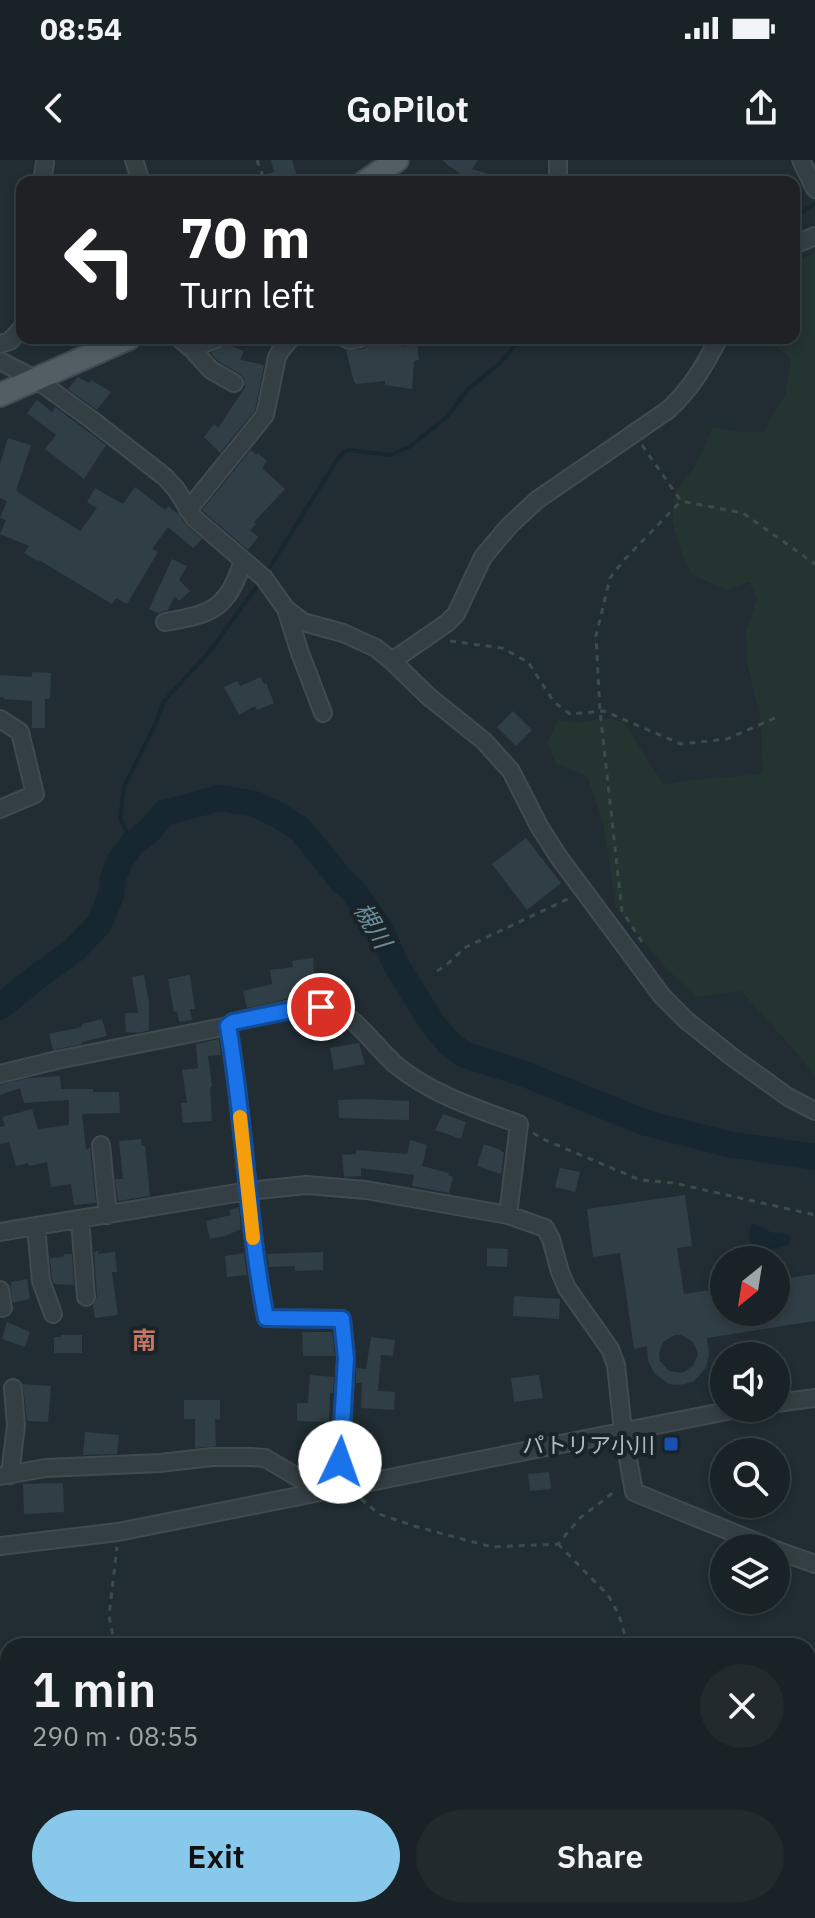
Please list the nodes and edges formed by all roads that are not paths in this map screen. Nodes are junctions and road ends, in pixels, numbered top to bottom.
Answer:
1 (801, 160) edge
2 (45, 163) dead end
3 (389, 163) edge
4 (43, 176) edge
5 (373, 176) edge
6 (815, 189) edge
7 (116, 344) edge
8 (186, 344) edge
9 (204, 344) edge
10 (286, 344) edge
11 (716, 344) edge
12 (192, 349) junction
13 (0, 361) edge
14 (37, 380) junction
15 (234, 383) dead end
16 (0, 395) edge
17 (188, 510) junction
18 (243, 561) junction
19 (286, 609) junction
20 (165, 622) dead end
21 (392, 661) junction
22 (323, 713) dead end
23 (0, 719) edge
24 (0, 809) edge
25 (228, 1026) junction
26 (0, 1074) edge
27 (815, 1111) edge
28 (101, 1145) dead end
29 (248, 1191) junction
30 (108, 1215) junction
31 (508, 1215) junction
32 (80, 1219) junction
33 (36, 1226) junction
34 (0, 1232) edge
35 (0, 1246) edge
36 (0, 1290) edge
37 (86, 1297) dead end
38 (3, 1308) dead end
39 (53, 1314) dead end
40 (13, 1388) dead end
41 (815, 1398) edge
42 (790, 1401) edge
43 (710, 1414) edge
44 (623, 1431) junction
45 (5, 1475) edge
46 (347, 1486) junction
47 (321, 1491) junction
48 (737, 1534) edge
49 (0, 1546) edge
50 (790, 1555) edge
51 (815, 1564) edge

1 - 6 street
2 - 4 street
3 - 5 main road
7 - 14 main road
8 - 12 street
9 - 12 street
10 - 17 street
11 - 21 street
12 - 15 street
13 - 14 street
14 - 16 main road
14 - 17 street
17 - 18 street
18 - 19 street
18 - 20 street
19 - 21 street
19 - 22 street
21 - 27 street
23 - 24 street
25 - 26 street
25 - 29 street
25 - 31 street
28 - 30 street
29 - 30 street
29 - 31 street
29 - 46 street
30 - 32 street
31 - 44 street
32 - 33 street
32 - 37 street
33 - 34 street
33 - 39 street
34 - 35 street
36 - 38 street
40 - 45 street
41 - 42 street
43 - 44 street
44 - 46 street
44 - 48 street
45 - 47 street
46 - 47 street
47 - 49 street
50 - 51 street

